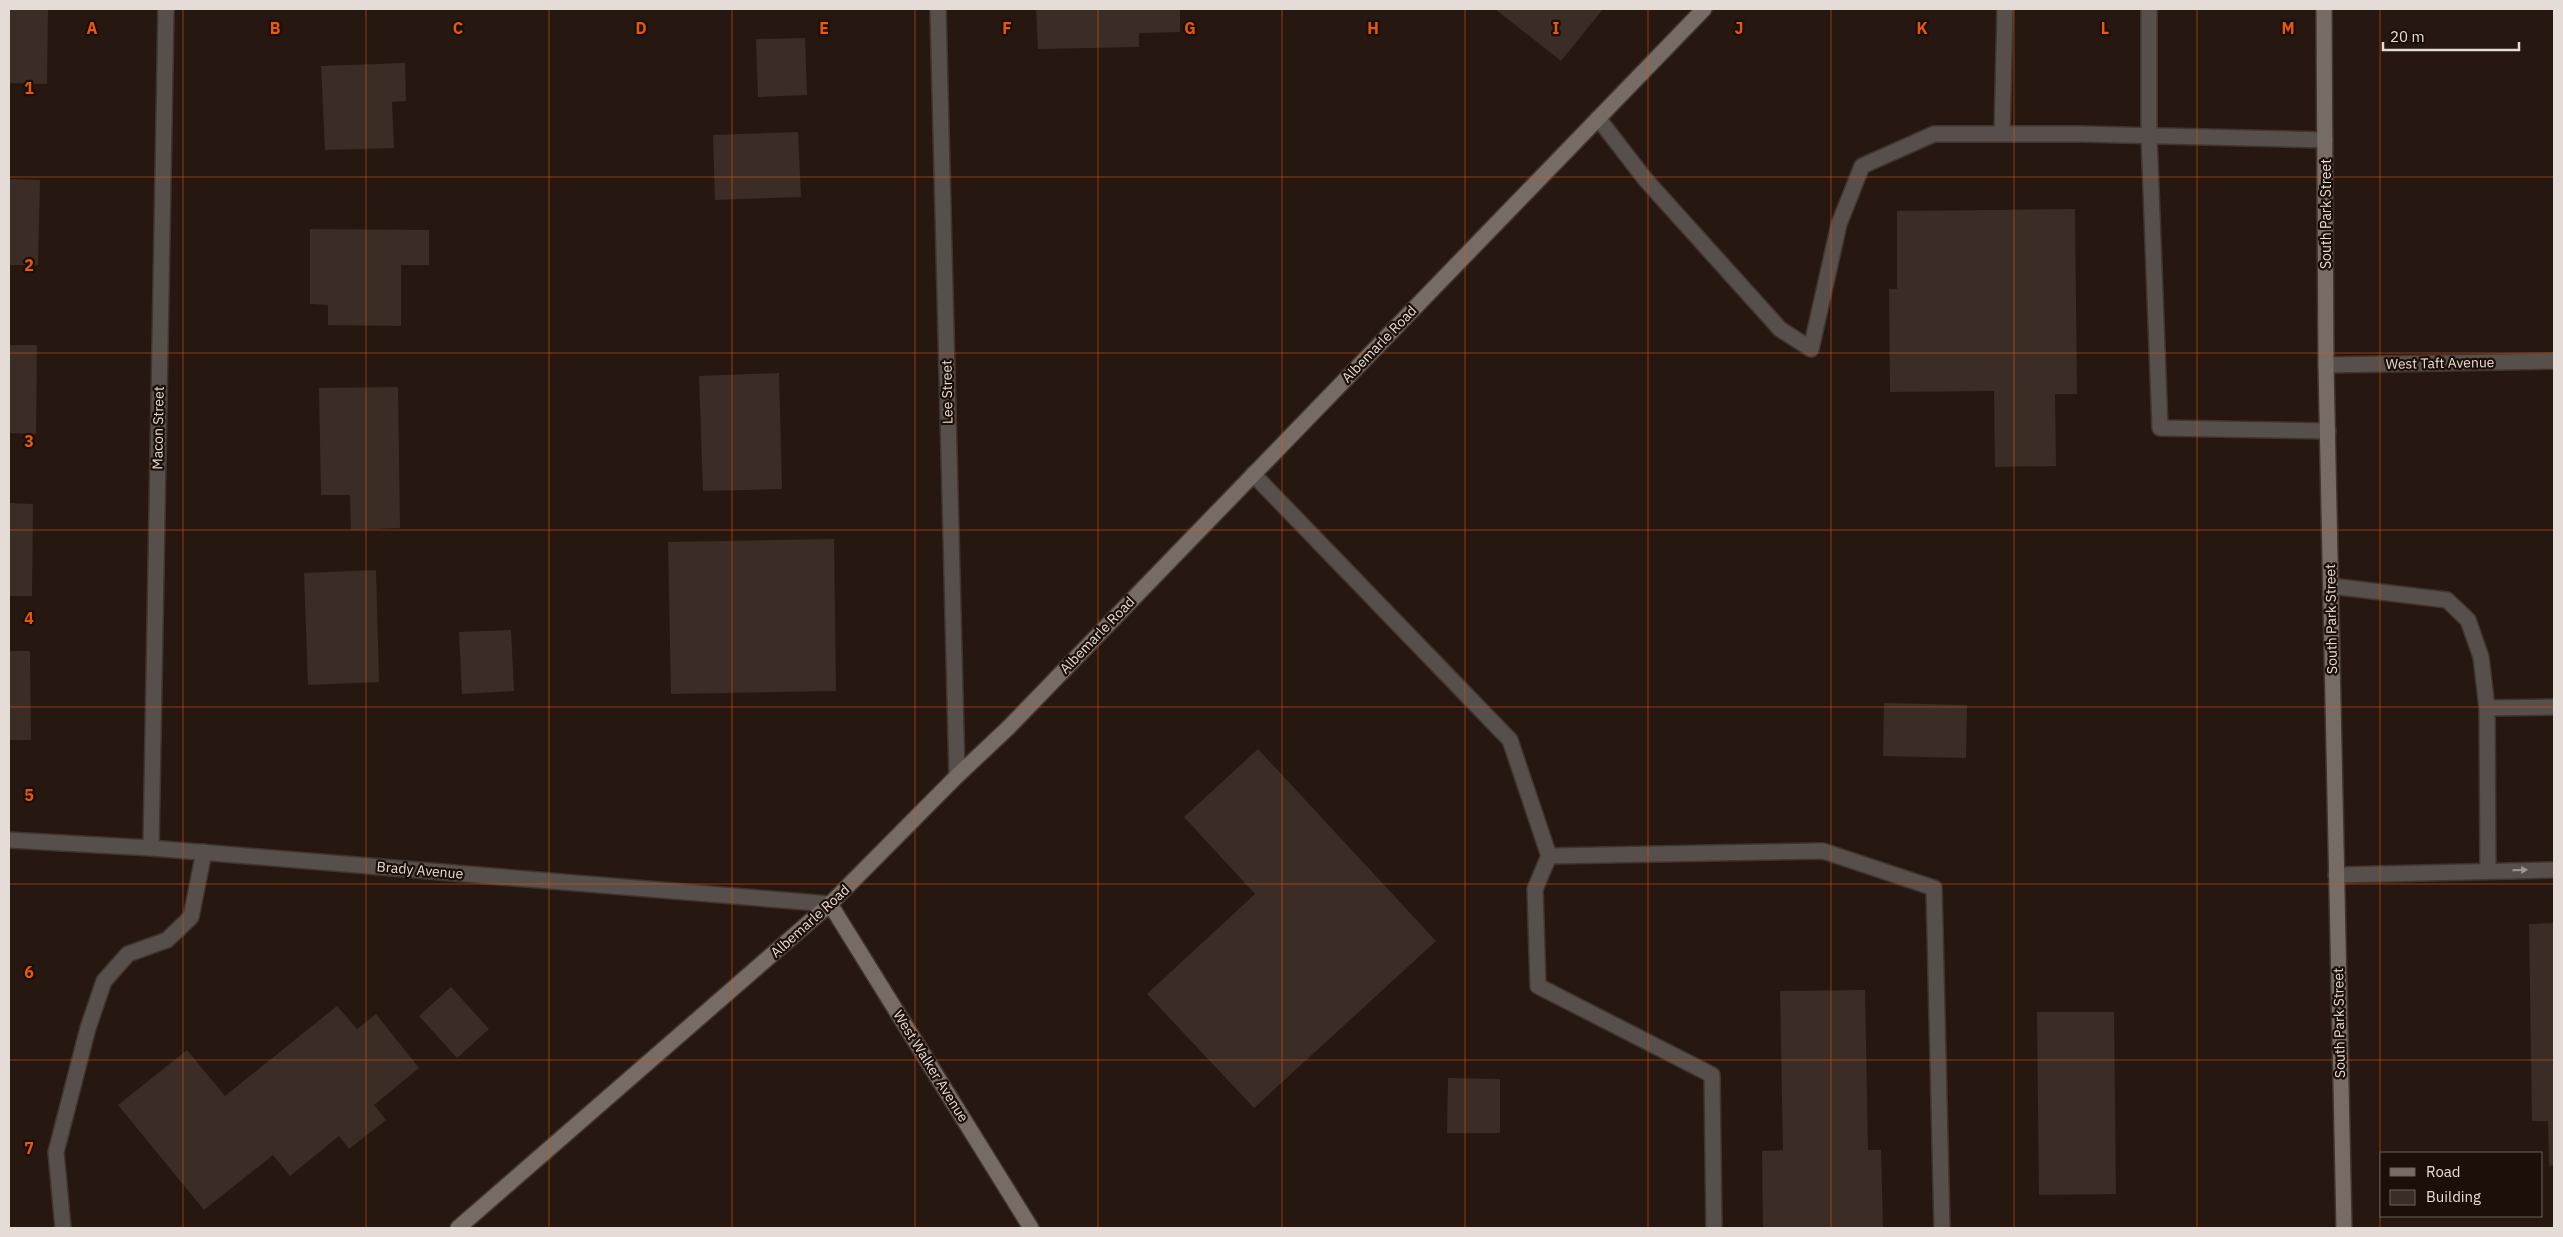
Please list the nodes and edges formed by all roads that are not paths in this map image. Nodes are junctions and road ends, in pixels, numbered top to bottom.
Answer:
1 (166, 9) edge
2 (938, 9) edge
3 (1704, 9) edge
4 (2005, 9) edge
5 (2149, 9) edge
6 (2324, 9) edge
7 (1598, 118) junction
8 (2002, 134) junction
9 (2149, 136) junction
10 (2325, 140) junction
11 (2554, 361) edge
12 (2326, 365) junction
13 (2328, 431) junction
14 (1253, 474) junction
15 (2331, 586) junction
16 (2554, 707) edge
17 (2487, 708) junction
18 (957, 776) junction
19 (9, 840) edge
20 (151, 848) junction
21 (204, 852) junction
22 (1548, 856) junction
23 (2551, 870) dead end
24 (2488, 871) junction
25 (2336, 875) junction
26 (830, 904) junction
27 (63, 1228) edge
28 (458, 1228) edge
29 (1031, 1228) edge
30 (1714, 1228) edge
31 (1942, 1228) edge
32 (2344, 1228) edge

1 - 20 street, Macon Street
2 - 18 street, Lee Street
3 - 7 main road, Albemarle Road
4 - 8 street
5 - 9 street
6 - 10 main road, South Park Street
7 - 8 street
7 - 14 main road, Albemarle Road
8 - 9 street
9 - 10 street
9 - 13 street
10 - 12 main road, South Park Street
11 - 12 street, West Taft Avenue
12 - 13 main road, South Park Street
13 - 15 main road, South Park Street
14 - 18 main road, Albemarle Road
14 - 22 street
15 - 17 street
15 - 25 main road, South Park Street
16 - 17 street
17 - 24 street
18 - 26 main road, Albemarle Road
19 - 20 street, Brady Avenue
20 - 21 street, Brady Avenue
21 - 26 street, Brady Avenue
21 - 27 street
22 - 30 street
22 - 31 street
24 -> 23 street
24 - 25 street
25 - 32 main road, South Park Street
26 - 28 main road, Albemarle Road
26 - 29 main road, West Walker Avenue

